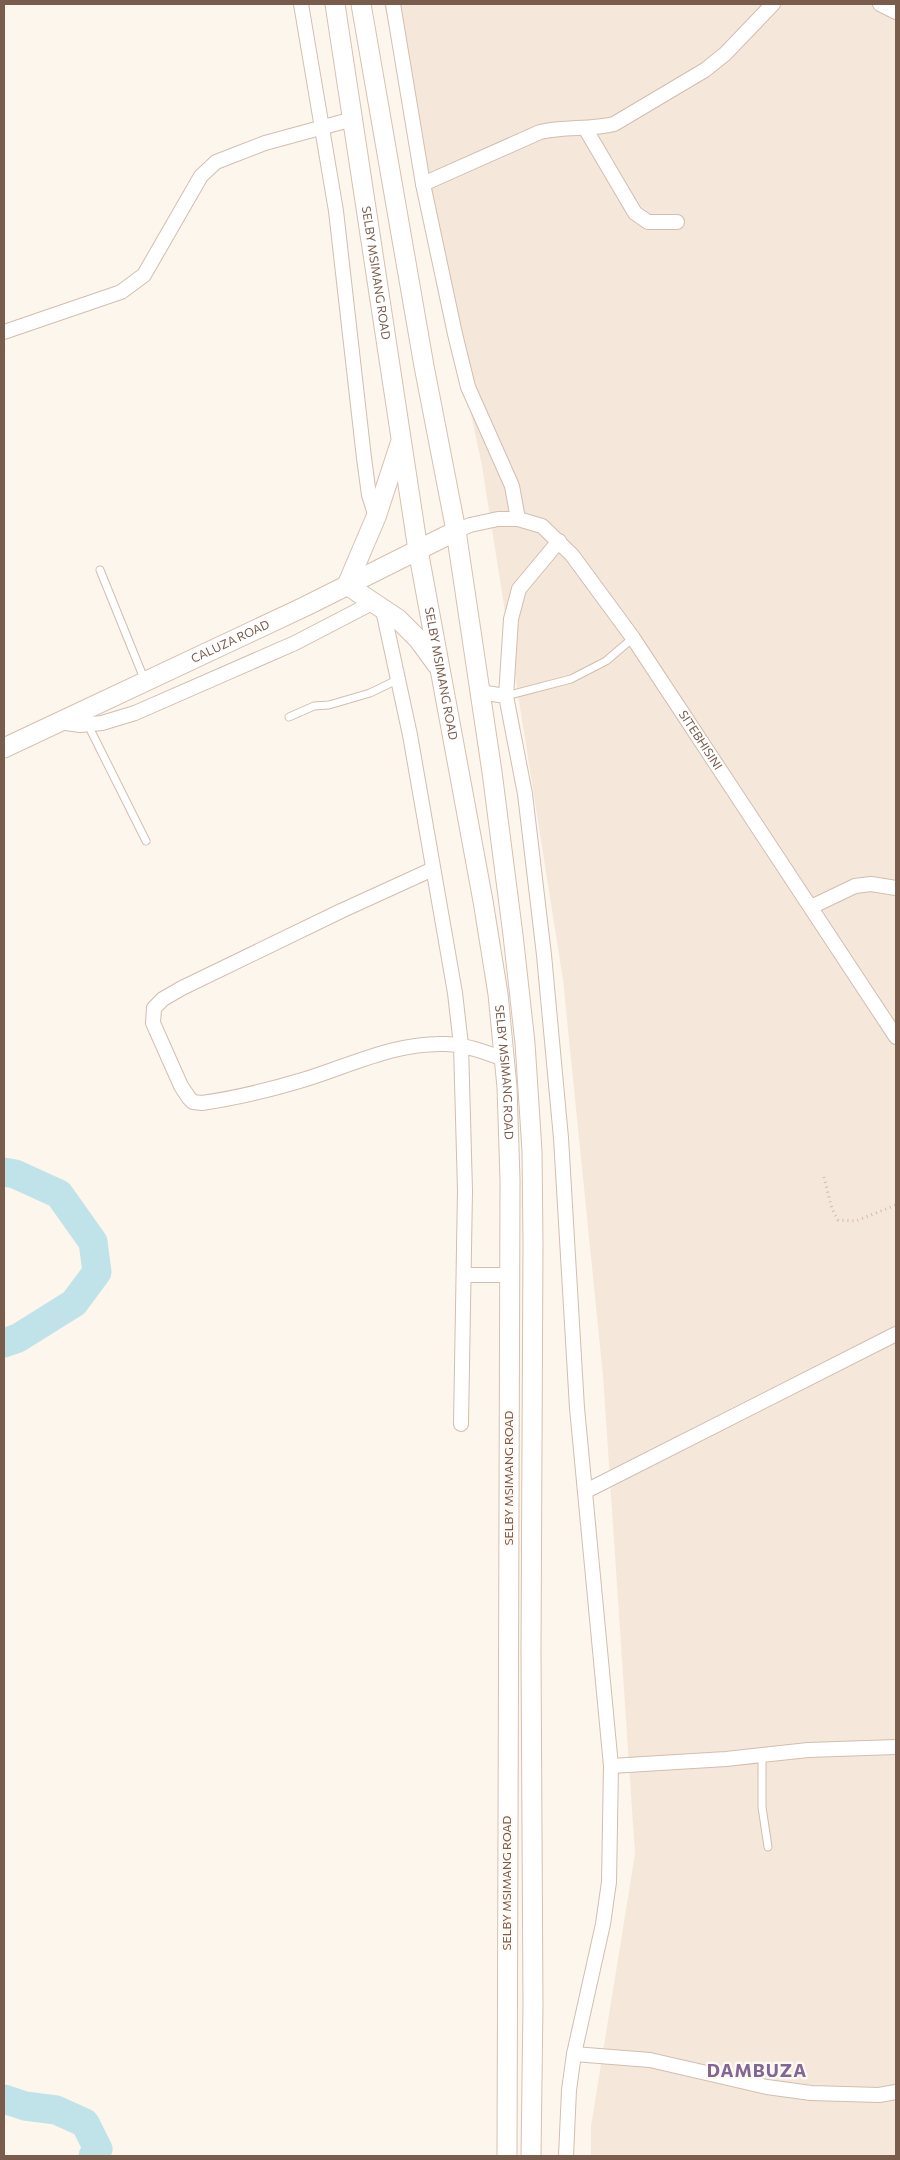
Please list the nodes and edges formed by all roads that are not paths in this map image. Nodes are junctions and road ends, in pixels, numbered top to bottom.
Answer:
1 (301, 4) edge
2 (334, 4) edge
3 (361, 4) edge
4 (393, 4) edge
5 (773, 4) edge
6 (353, 119) junction
7 (322, 128) junction
8 (585, 128) junction
9 (423, 184) junction
10 (677, 222) dead end
11 (4, 332) edge
12 (401, 442) junction
13 (376, 517) junction
14 (518, 519) junction
15 (456, 531) junction
16 (560, 541) junction
17 (418, 550) junction
18 (100, 570) dead end
19 (347, 585) junction
20 (378, 607) junction
21 (633, 638) junction
22 (440, 668) junction
23 (399, 679) junction
24 (145, 681) junction
25 (479, 692) junction
26 (506, 696) junction
27 (289, 717) dead end
28 (58, 722) junction
29 (88, 724) junction
30 (4, 748) edge
31 (146, 841) dead end
32 (433, 869) junction
33 (896, 888) edge
34 (811, 907) junction
35 (896, 1037) edge
36 (461, 1045) junction
37 (504, 1059) junction
38 (465, 1275) junction
39 (510, 1275) junction
40 (896, 1334) edge
41 (461, 1424) dead end
42 (586, 1491) junction
43 (896, 1747) edge
44 (762, 1755) junction
45 (612, 1766) junction
46 (768, 1847) dead end
47 (574, 2054) junction
48 (896, 2092) edge
49 (507, 2156) edge
50 (531, 2156) edge
51 (566, 2156) edge

1 - 7 street
2 - 6 main road, SELBY MSIMANG ROAD
3 - 15 main road, SELBY MSIMANG ROAD
4 - 9 street
5 - 8 street
6 - 7 street
6 - 12 main road, SELBY MSIMANG ROAD
7 - 11 street
7 - 13 street
8 - 9 street
8 - 10 street
9 - 14 street
12 - 13 main road
12 - 17 main road, SELBY MSIMANG ROAD
13 - 19 main road
14 - 15 street, SITEBHISINI
14 - 16 street, SITEBHISINI
15 - 17 main road, CALUZA ROAD
15 - 25 main road, SELBY MSIMANG ROAD
16 - 21 street, SITEBHISINI
16 - 26 street
17 - 19 main road, CALUZA ROAD
17 - 22 main road, SELBY MSIMANG ROAD
18 - 24 lane
19 - 20 main road
19 - 24 main road, CALUZA ROAD
20 - 22 main road
20 - 23 street
20 - 29 street
21 - 26 lane
21 - 34 street, SITEBHISINI
22 - 37 main road, SELBY MSIMANG ROAD
23 - 27 lane
23 - 32 street
24 - 28 main road, CALUZA ROAD
25 - 26 street
25 - 50 main road, SELBY MSIMANG ROAD
26 - 42 street
28 - 29 street
28 - 30 main road, CALUZA ROAD
29 - 31 lane
32 - 36 street
32 - 36 street
33 - 34 street
34 - 35 street, SITEBHISINI
36 - 37 street
36 - 38 street
37 - 39 main road, SELBY MSIMANG ROAD
38 - 39 street
38 - 41 street
39 - 49 main road, SELBY MSIMANG ROAD
40 - 42 street
42 - 45 street
43 - 44 street
44 - 45 street
44 - 46 lane
45 - 47 street
47 - 48 street
47 - 51 street

